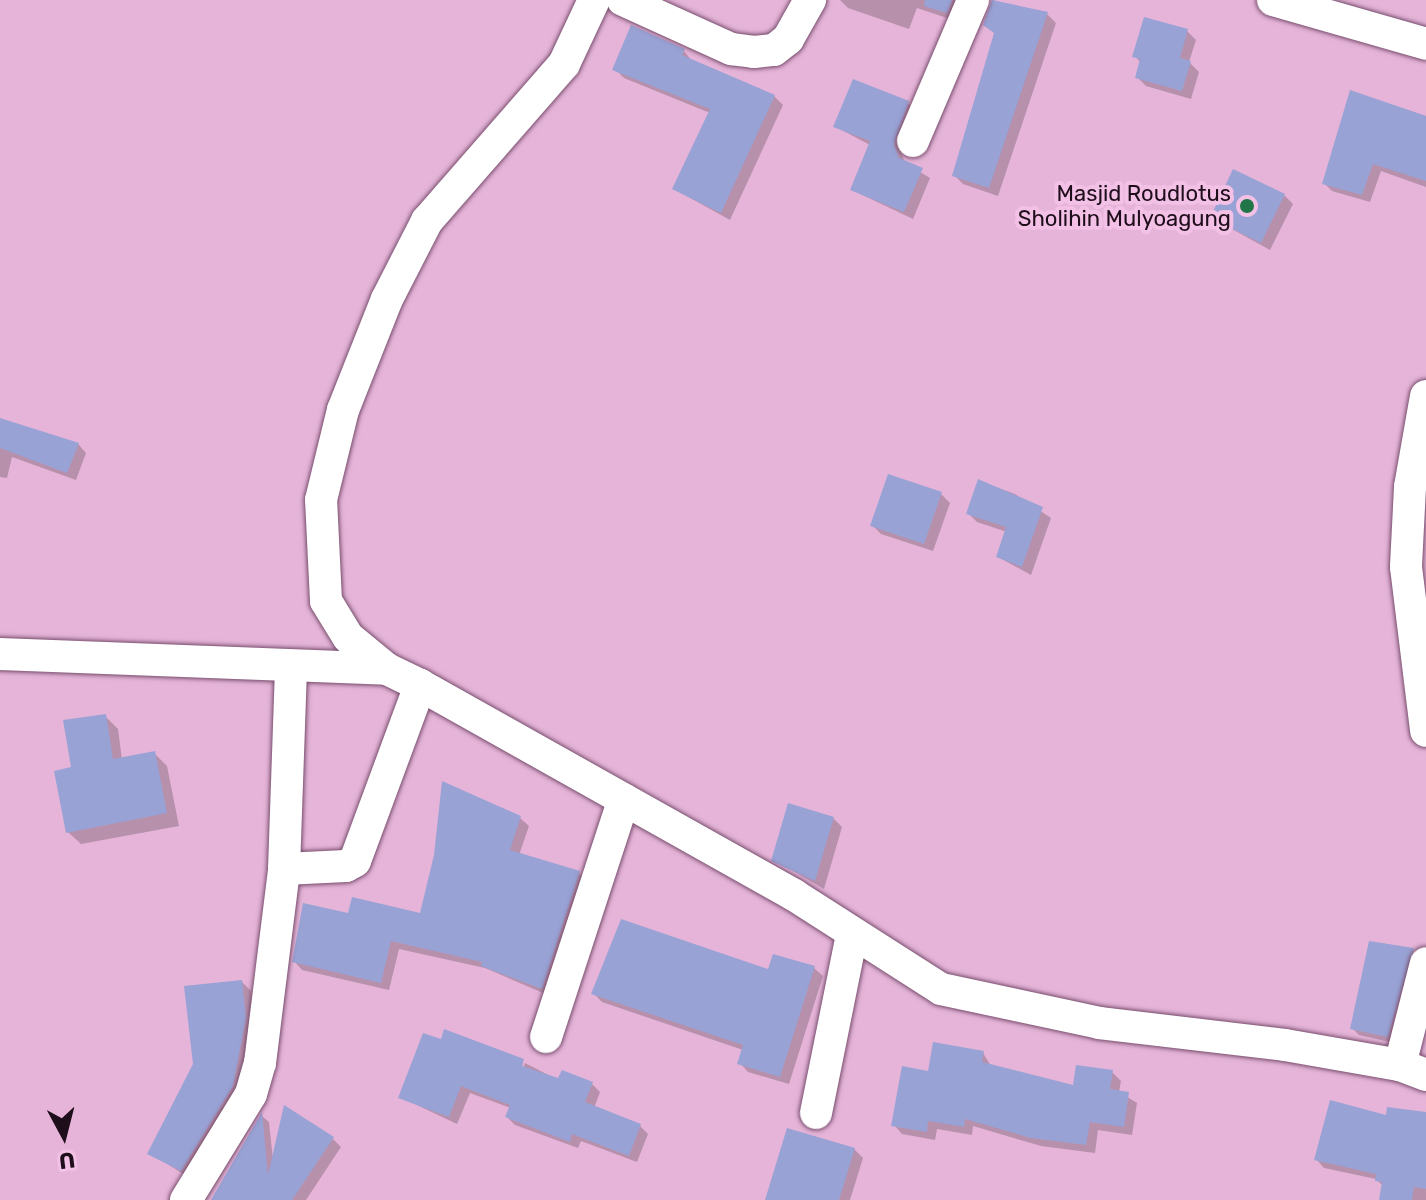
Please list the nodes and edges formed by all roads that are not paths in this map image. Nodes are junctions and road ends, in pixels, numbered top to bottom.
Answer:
1 (594, 0) edge
2 (623, 0) edge
3 (810, 0) edge
4 (973, 0) edge
5 (1273, 0) edge
6 (1426, 44) edge
7 (913, 141) dead end
8 (1426, 396) edge
9 (0, 654) edge
10 (291, 668) junction
11 (387, 669) junction
12 (420, 685) junction
13 (1426, 731) edge
14 (624, 799) junction
15 (284, 869) junction
16 (852, 934) junction
17 (1426, 963) edge
18 (546, 1037) dead end
19 (1413, 1070) edge
20 (816, 1113) dead end
21 (186, 1200) edge

1 - 11 street
2 - 3 street
4 - 7 street
5 - 6 street
8 - 13 street
9 - 10 street
10 - 11 street
10 - 15 street
11 - 12 street
12 - 14 street
12 - 15 street
14 - 16 street
14 - 18 street
15 - 21 street
16 - 19 street
16 - 20 street
17 - 19 street

